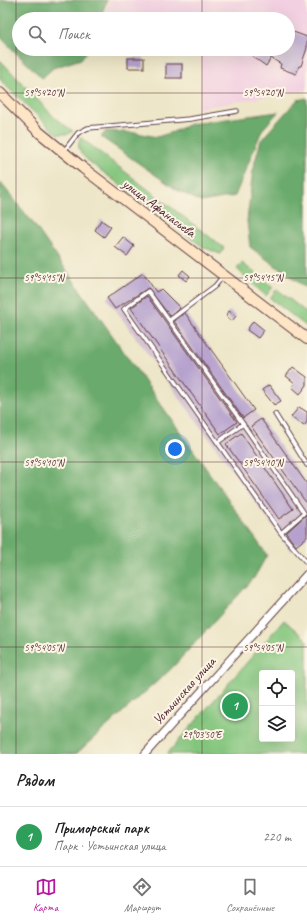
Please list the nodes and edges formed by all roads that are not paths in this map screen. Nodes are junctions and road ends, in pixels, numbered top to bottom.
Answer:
1 (0, 93) edge
2 (237, 111) dead end
3 (63, 152) junction
4 (224, 275) junction
5 (170, 320) junction
6 (307, 339) edge
7 (275, 414) dead end
8 (243, 424) junction
9 (218, 442) junction
10 (307, 465) edge
11 (281, 532) junction
12 (307, 563) edge
13 (306, 579) edge
14 (144, 754) edge

1 - 3 main road, улица Афанасьева
2 - 3 lane
3 - 4 main road, улица Афанасьева
4 - 5 lane
4 - 6 main road, улица Афанасьева
5 - 8 lane
5 - 9 lane
7 - 10 lane
8 - 9 lane
8 - 11 lane
9 - 11 lane
11 - 12 lane
13 - 14 street, Устьинская улица

